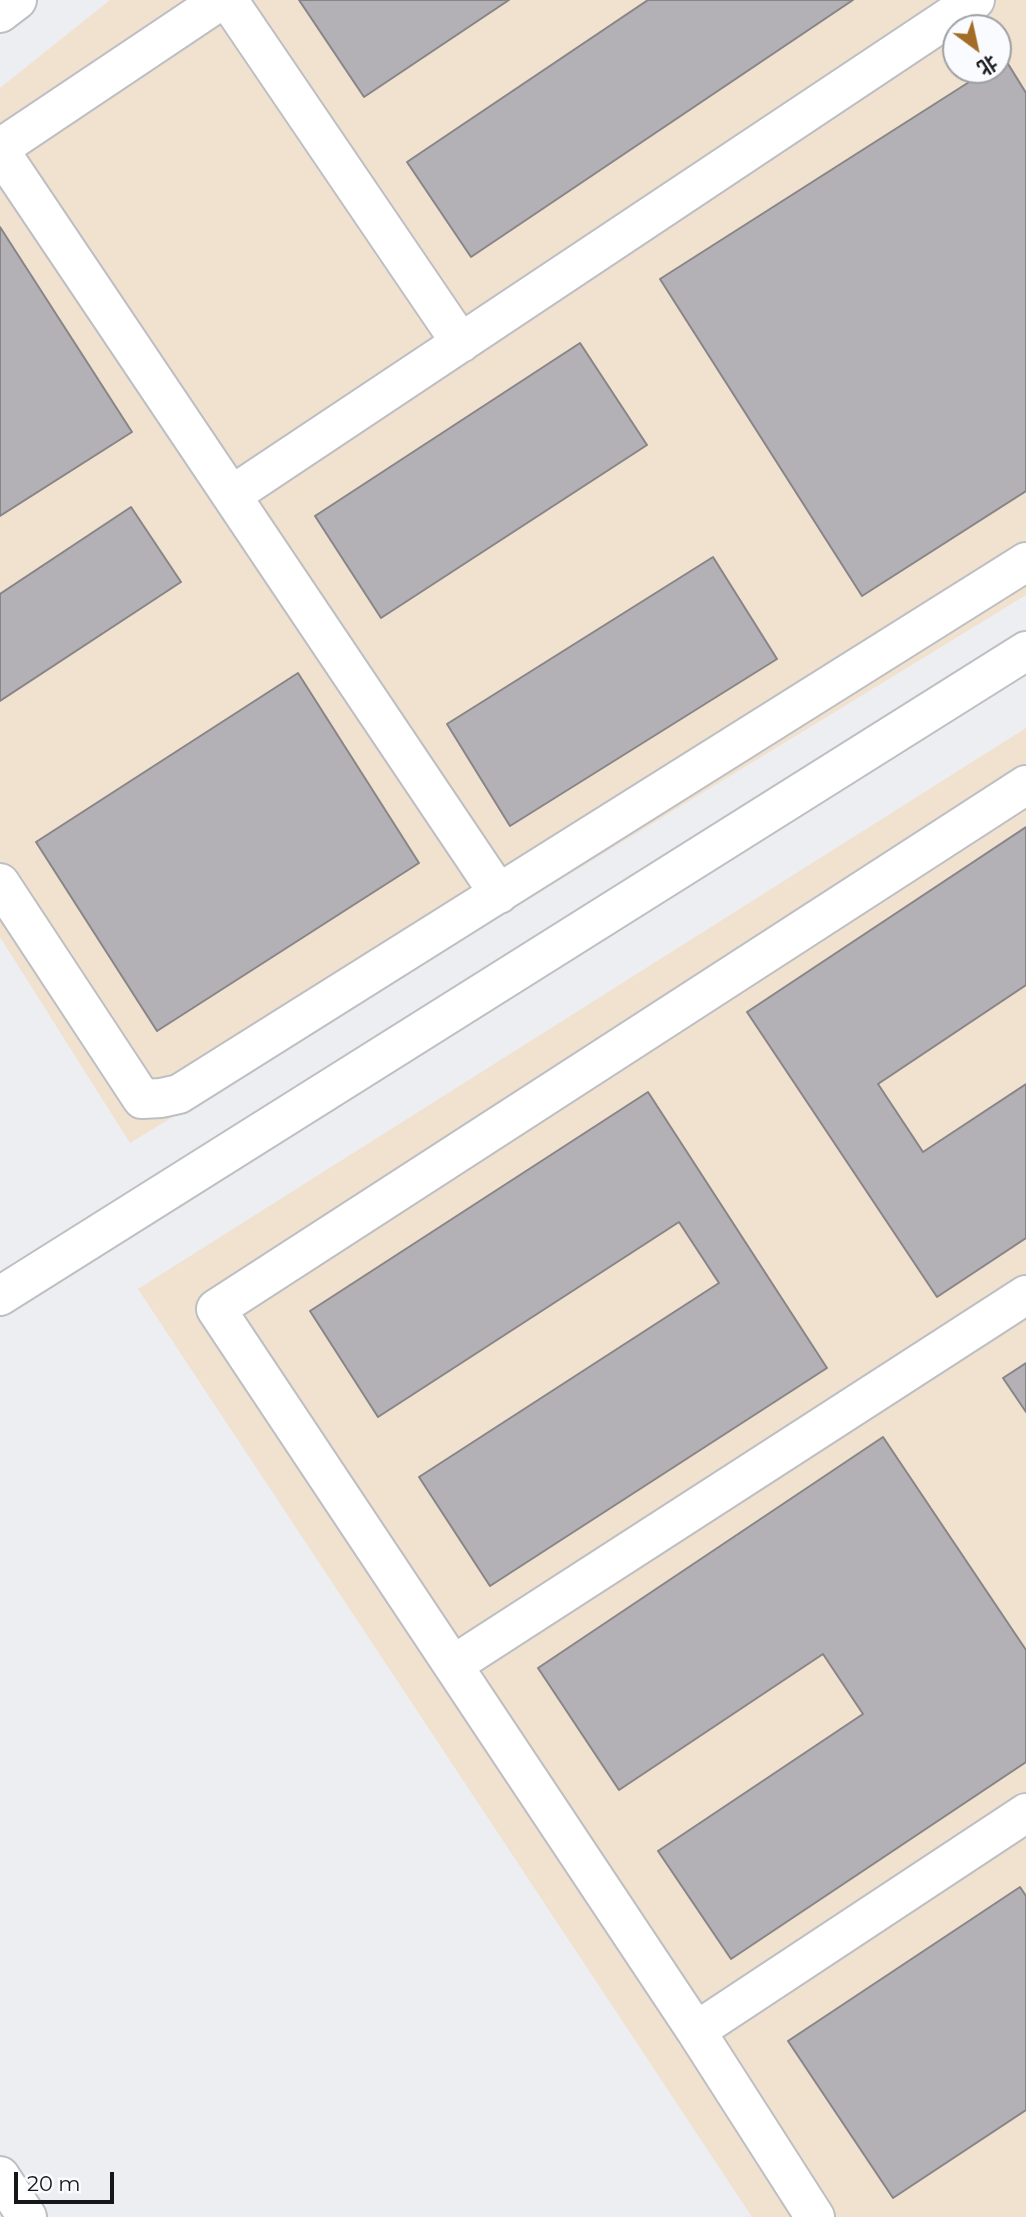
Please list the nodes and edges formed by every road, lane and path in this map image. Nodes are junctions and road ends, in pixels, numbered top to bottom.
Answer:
1 (17, 0) edge
2 (221, 0) edge
3 (228, 0) edge
4 (975, 0) edge
5 (0, 13) edge
6 (0, 149) edge
7 (461, 343) junction
8 (232, 495) junction
9 (1026, 562) edge
10 (1026, 651) edge
11 (1026, 785) edge
12 (0, 884) edge
13 (499, 894) junction
14 (1026, 1295) edge
15 (0, 1296) edge
16 (453, 1665) junction
17 (1026, 1812) edge
18 (696, 2031) junction
19 (0, 2176) edge
20 (27, 2217) edge
21 (816, 2217) edge

1 - 5 street
2 - 6 street
3 - 7 street
4 - 7 street
6 - 8 street
7 - 8 street
8 - 13 street
9 - 13 street
10 - 15 street
11 - 16 street
12 - 13 street
14 - 16 street
16 - 18 street
17 - 18 street
18 - 21 street
19 - 20 street

